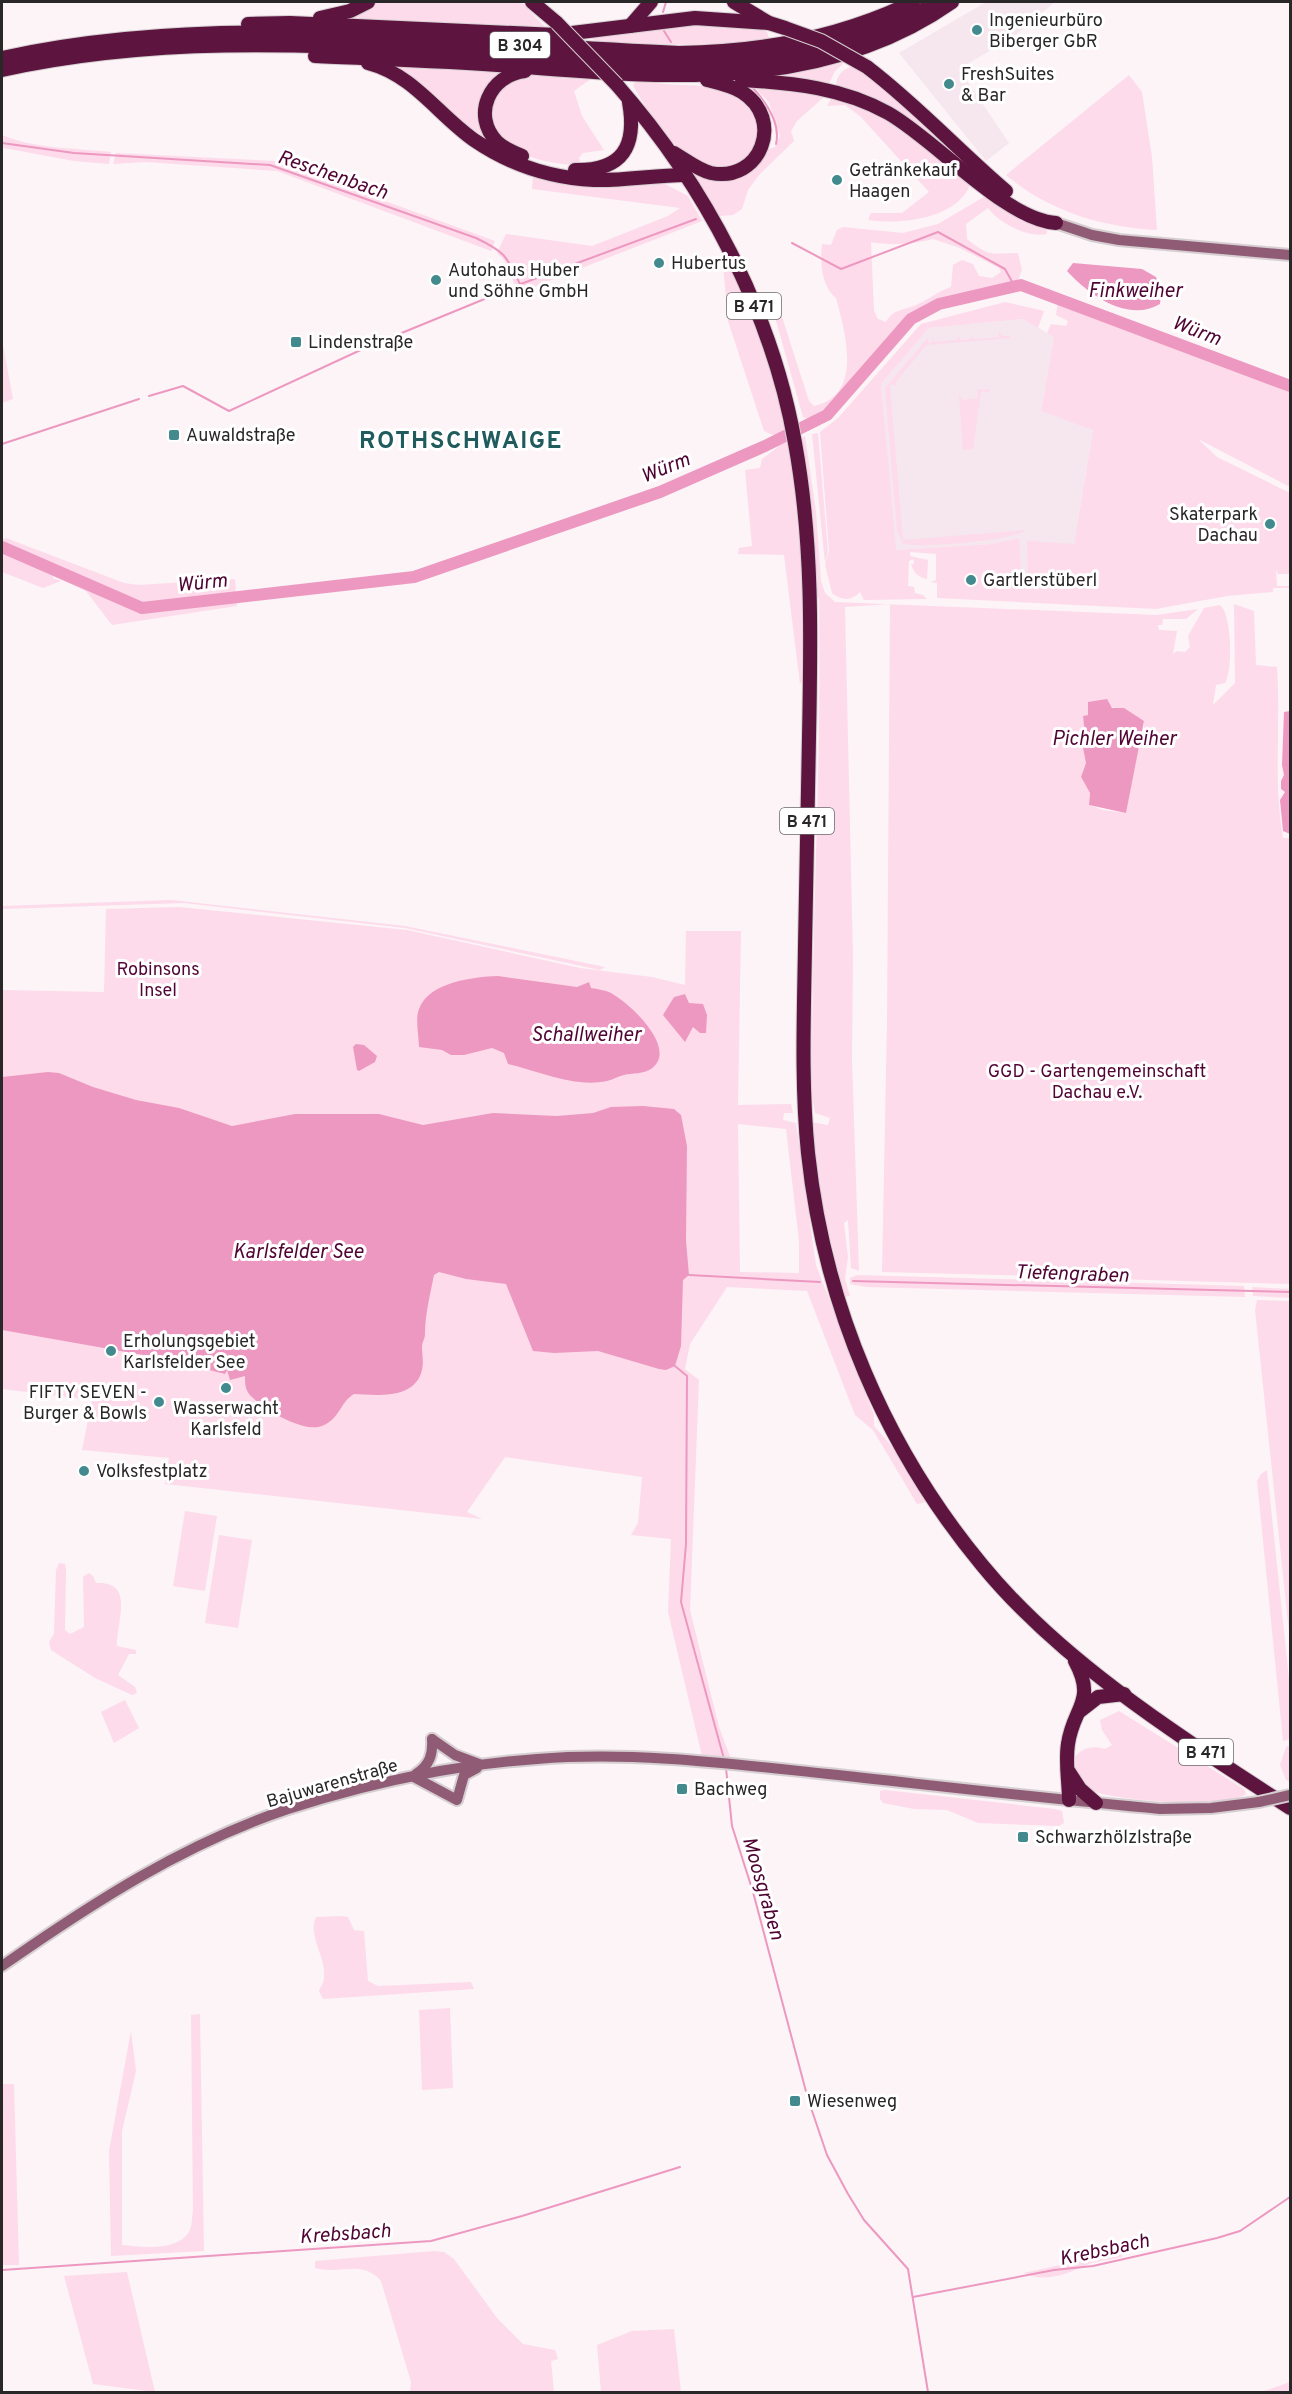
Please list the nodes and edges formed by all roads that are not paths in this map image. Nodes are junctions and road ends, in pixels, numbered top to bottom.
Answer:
1 (368, 2) edge
2 (532, 2) edge
3 (651, 2) edge
4 (734, 2) edge
5 (913, 2) edge
6 (938, 2) edge
7 (952, 2) edge
8 (542, 7) edge
9 (290, 22) junction
10 (769, 23) junction
11 (630, 26) junction
12 (200, 38) junction
13 (342, 57) junction
14 (2, 58) edge
15 (538, 69) junction
16 (2, 70) edge
17 (702, 77) junction
18 (628, 97) junction
19 (669, 150) junction
20 (685, 175) junction
21 (1056, 223) junction
22 (1290, 255) edge
23 (1071, 1654) junction
24 (1124, 1694) junction
25 (1080, 1711) junction
26 (488, 1764) junction
27 (1069, 1772) junction
28 (412, 1777) junction
29 (1290, 1795) edge
30 (1069, 1800) junction
31 (1096, 1803) junction
32 (1290, 1808) edge
33 (2, 1966) edge

1 - 9 highway
2 - 8 highway, B 471
3 - 11 highway
4 - 10 highway
5 - 12 highway, B 304
6 - 12 highway, B 304
7 - 17 highway
8 - 18 highway, B 471, bridge
9 - 11 highway
9 - 12 highway
10 - 11 highway
10 - 21 highway, bridge
12 - 13 highway
12 - 14 highway, B 304
12 - 16 highway, B 304
13 - 15 highway
13 - 20 highway
15 - 17 highway
15 - 18 highway
17 - 19 highway
17 - 21 highway
18 - 19 highway, B 471
19 - 20 highway, B 471
20 - 23 highway, B 471
21 - 22 main road
23 - 24 highway, B 471
23 - 25 highway
24 - 25 highway
24 - 32 highway, B 471
25 - 27 highway
26 - 28 main road, Bajuwarenstraße
26 - 28 main road
26 - 28 main road
26 - 30 main road, Bajuwarenstraße
27 - 30 highway
27 - 31 highway
28 - 33 main road, Bajuwarenstraße
29 - 31 main road, Bajuwarenstraße, bridge
30 - 31 main road, Bajuwarenstraße

